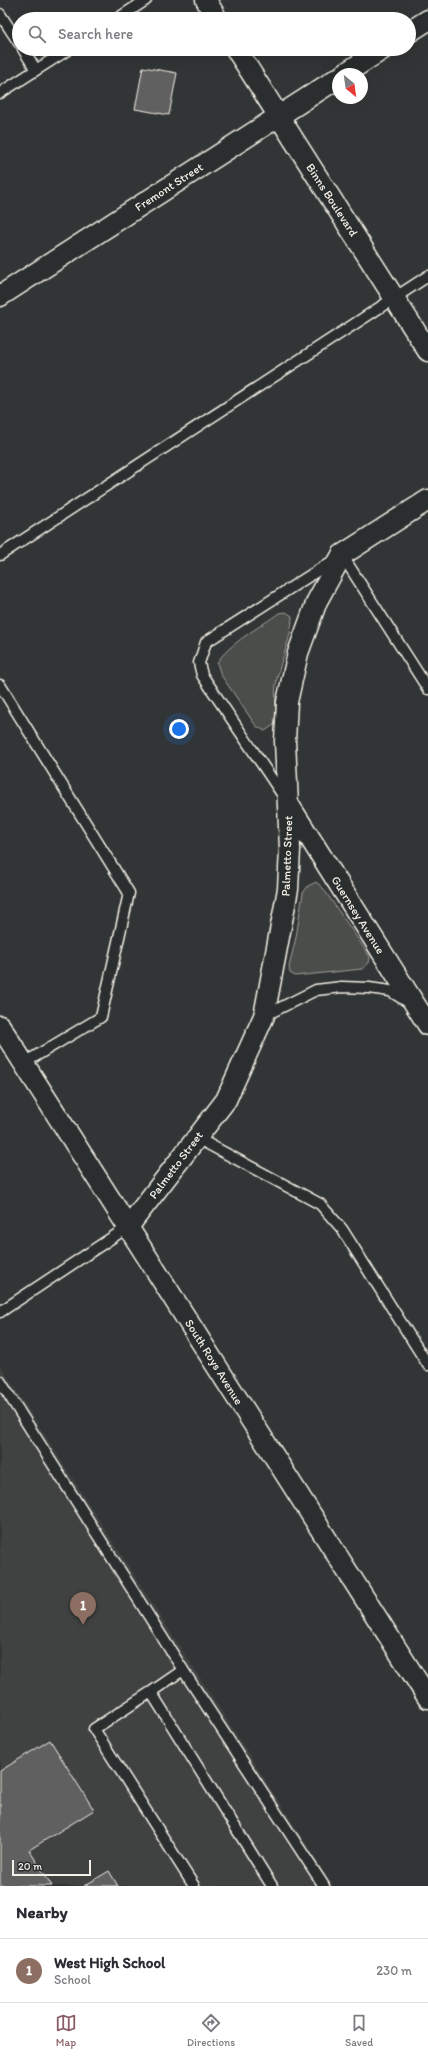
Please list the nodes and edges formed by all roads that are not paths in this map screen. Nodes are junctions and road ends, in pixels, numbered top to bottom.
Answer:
1 (146, 0) edge
2 (206, 0) edge
3 (128, 12) edge
4 (214, 12) edge
5 (0, 14) edge
6 (428, 20) edge
7 (416, 28) edge
8 (12, 32) edge
9 (27, 56) edge
10 (58, 56) edge
11 (240, 56) edge
12 (372, 56) edge
13 (353, 68) edge
14 (36, 70) junction
15 (332, 82) edge
16 (0, 93) edge
17 (279, 116) junction
18 (428, 276) edge
19 (0, 296) edge
20 (394, 298) junction
21 (428, 350) edge
22 (428, 500) edge
23 (342, 555) junction
24 (0, 556) edge
25 (0, 685) edge
26 (428, 689) edge
27 (289, 804) junction
28 (416, 1007) junction
29 (264, 1016) junction
30 (428, 1025) edge
31 (0, 1026) edge
32 (24, 1063) junction
33 (197, 1138) junction
34 (128, 1227) junction
35 (0, 1312) edge
36 (428, 1365) edge
37 (0, 1381) edge
38 (183, 1670) junction
39 (151, 1692) junction
40 (427, 1696) edge
41 (194, 1886) edge
42 (272, 1886) edge
43 (324, 1886) edge

1 - 3 lane
2 - 4 street
5 - 8 lane
6 - 7 street
9 - 14 lane
10 - 14 lane
11 - 17 street, Binns Boulevard
12 - 13 street
14 - 16 lane
15 - 17 street, Fremont Street
17 - 19 street, Fremont Street
17 - 20 street, Binns Boulevard
18 - 20 lane
20 - 21 street, Binns Boulevard
20 - 24 lane
22 - 23 street, Palmetto Street
23 - 26 lane
23 - 27 street, Palmetto Street
23 - 27 lane
25 - 32 lane
27 - 28 street, Guernsey Avenue
27 - 29 street, Palmetto Street
28 - 29 lane
28 - 30 street, Guernsey Avenue
29 - 33 street, Palmetto Street
31 - 32 street, South Roys Avenue
32 - 34 street, South Roys Avenue
33 - 34 street, Palmetto Street
33 - 36 lane
34 - 35 lane
34 - 40 street, South Roys Avenue
37 - 38 lane
38 - 39 lane
38 - 43 lane
39 - 41 lane
39 - 42 lane

